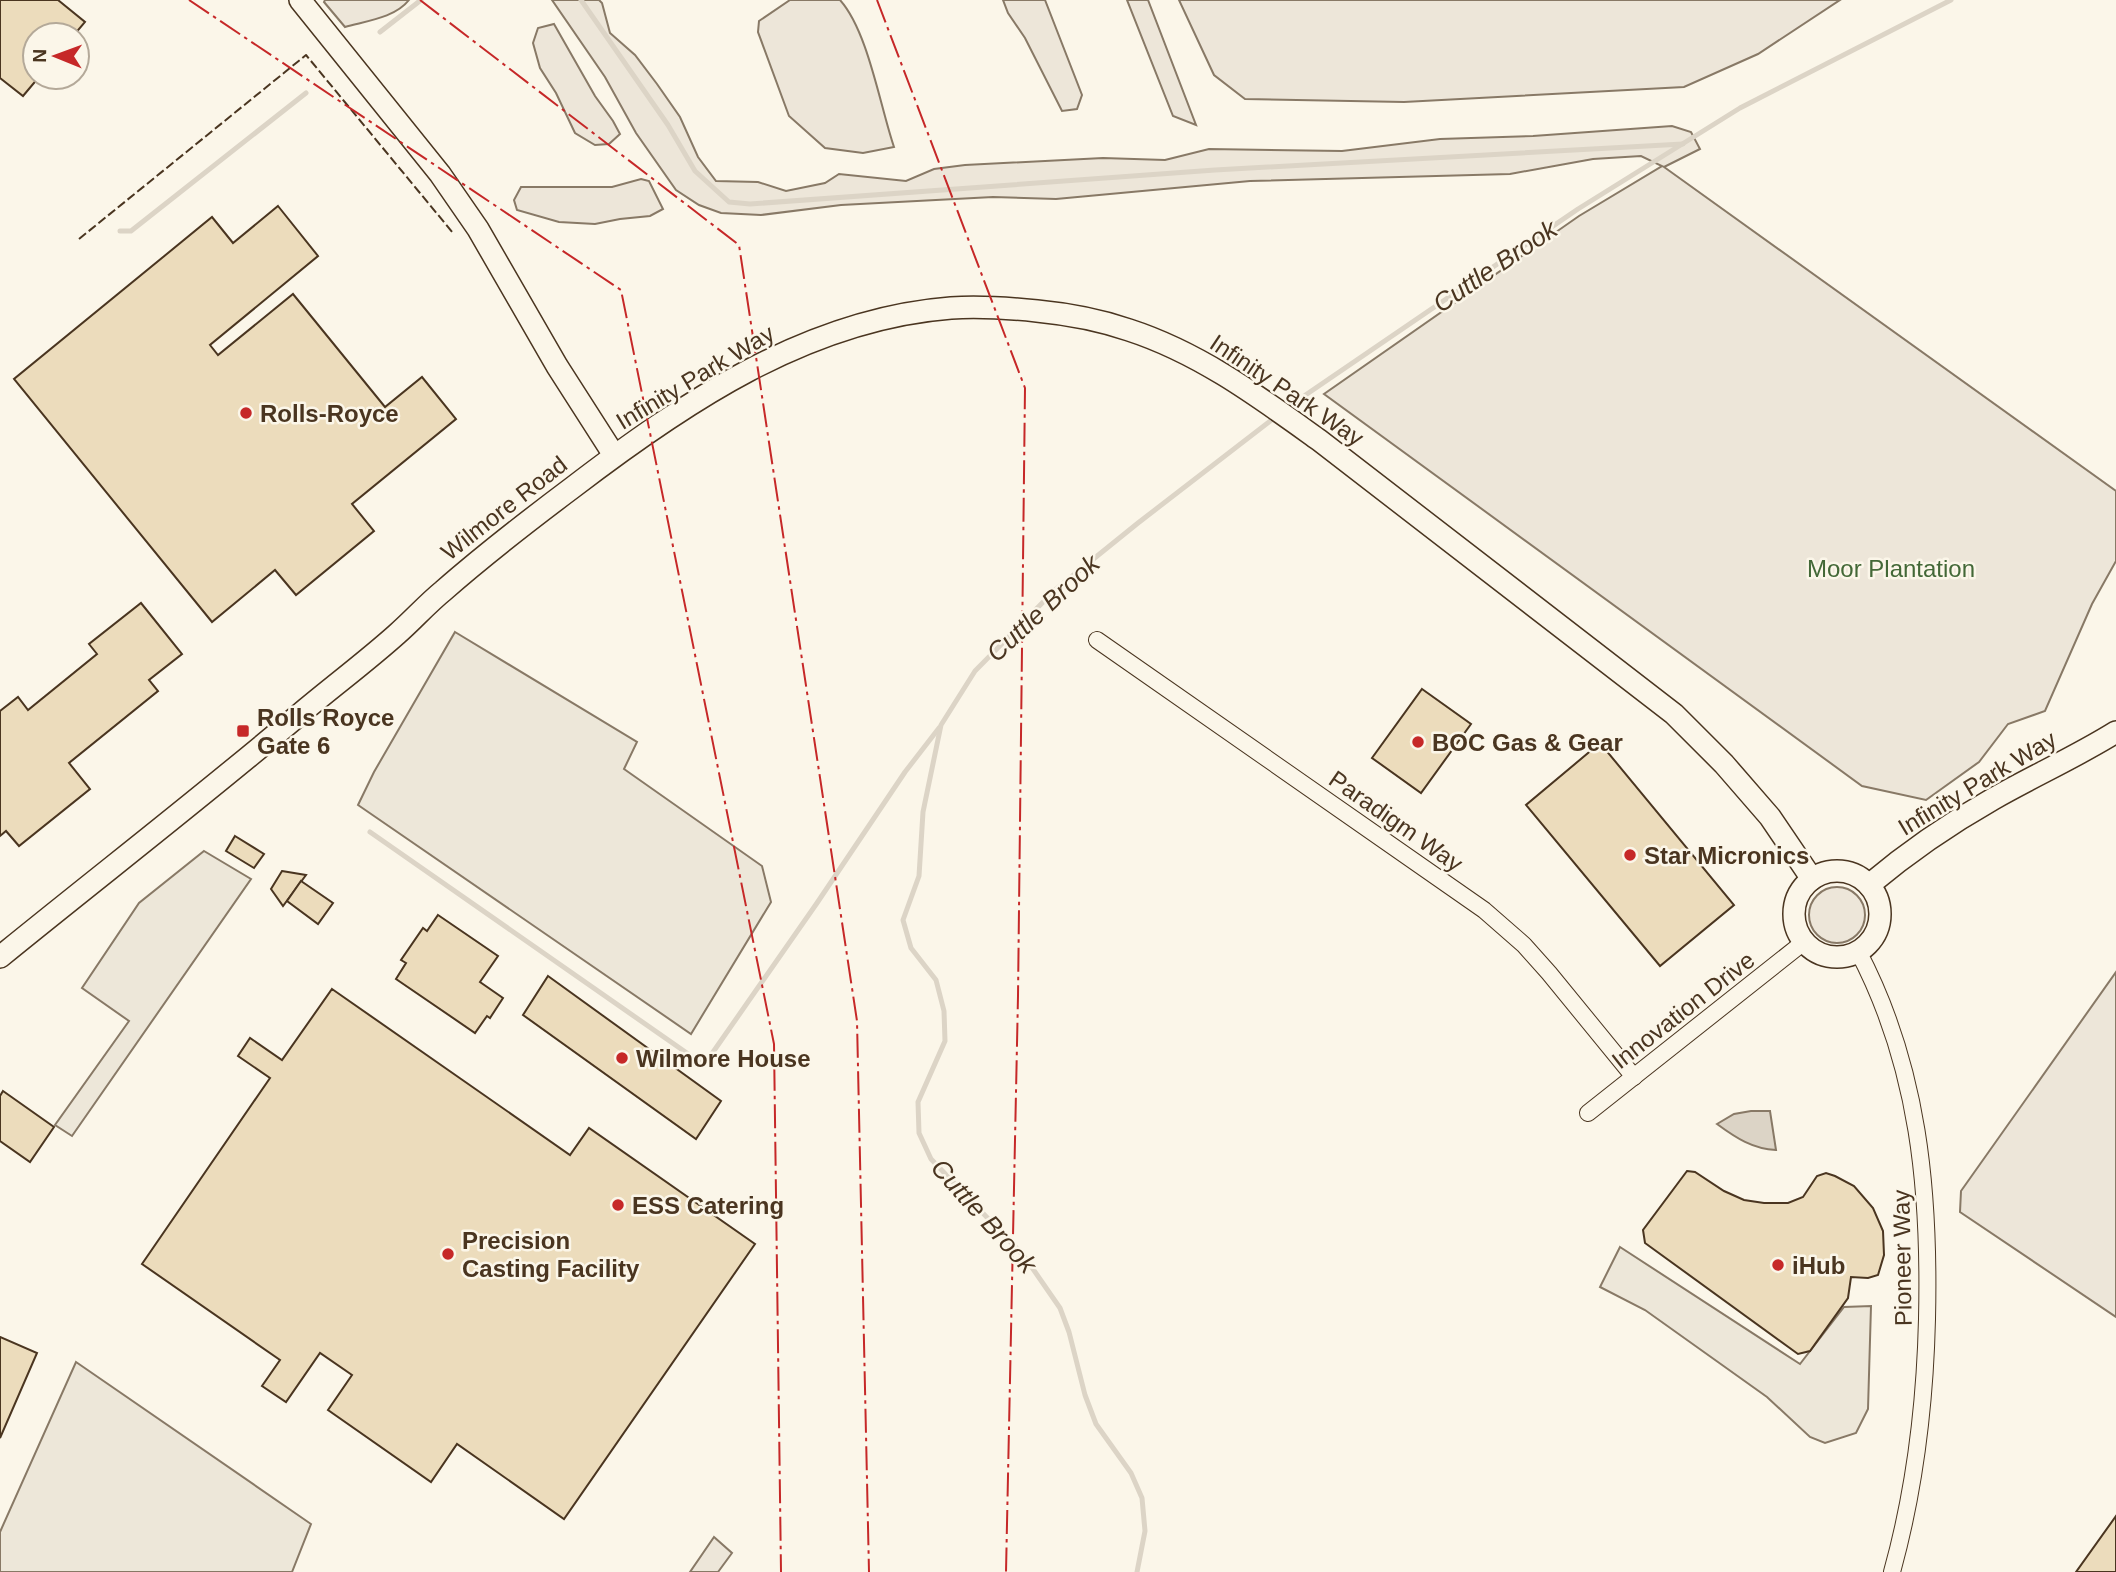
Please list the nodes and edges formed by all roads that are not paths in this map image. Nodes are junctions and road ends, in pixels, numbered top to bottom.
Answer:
1 (300, 0) edge
2 (614, 455) junction
3 (1097, 640) dead end
4 (2116, 732) edge
5 (1812, 878) junction
6 (1869, 885) junction
7 (1804, 942) junction
8 (1858, 951) junction
9 (0, 957) edge
10 (1634, 1077) junction
11 (1588, 1113) dead end
12 (1892, 1572) edge

1 - 2 street
2 - 5 street, Infinity Park Way
2 - 9 street, Wilmore Road
3 - 10 street, Paradigm Way
4 - 6 street, Infinity Park Way
5 - 6 street
5 - 7 street
6 - 8 street
7 - 8 street
7 - 10 street, Innovation Drive
8 - 12 street, Pioneer Way
10 - 11 street, Innovation Drive

